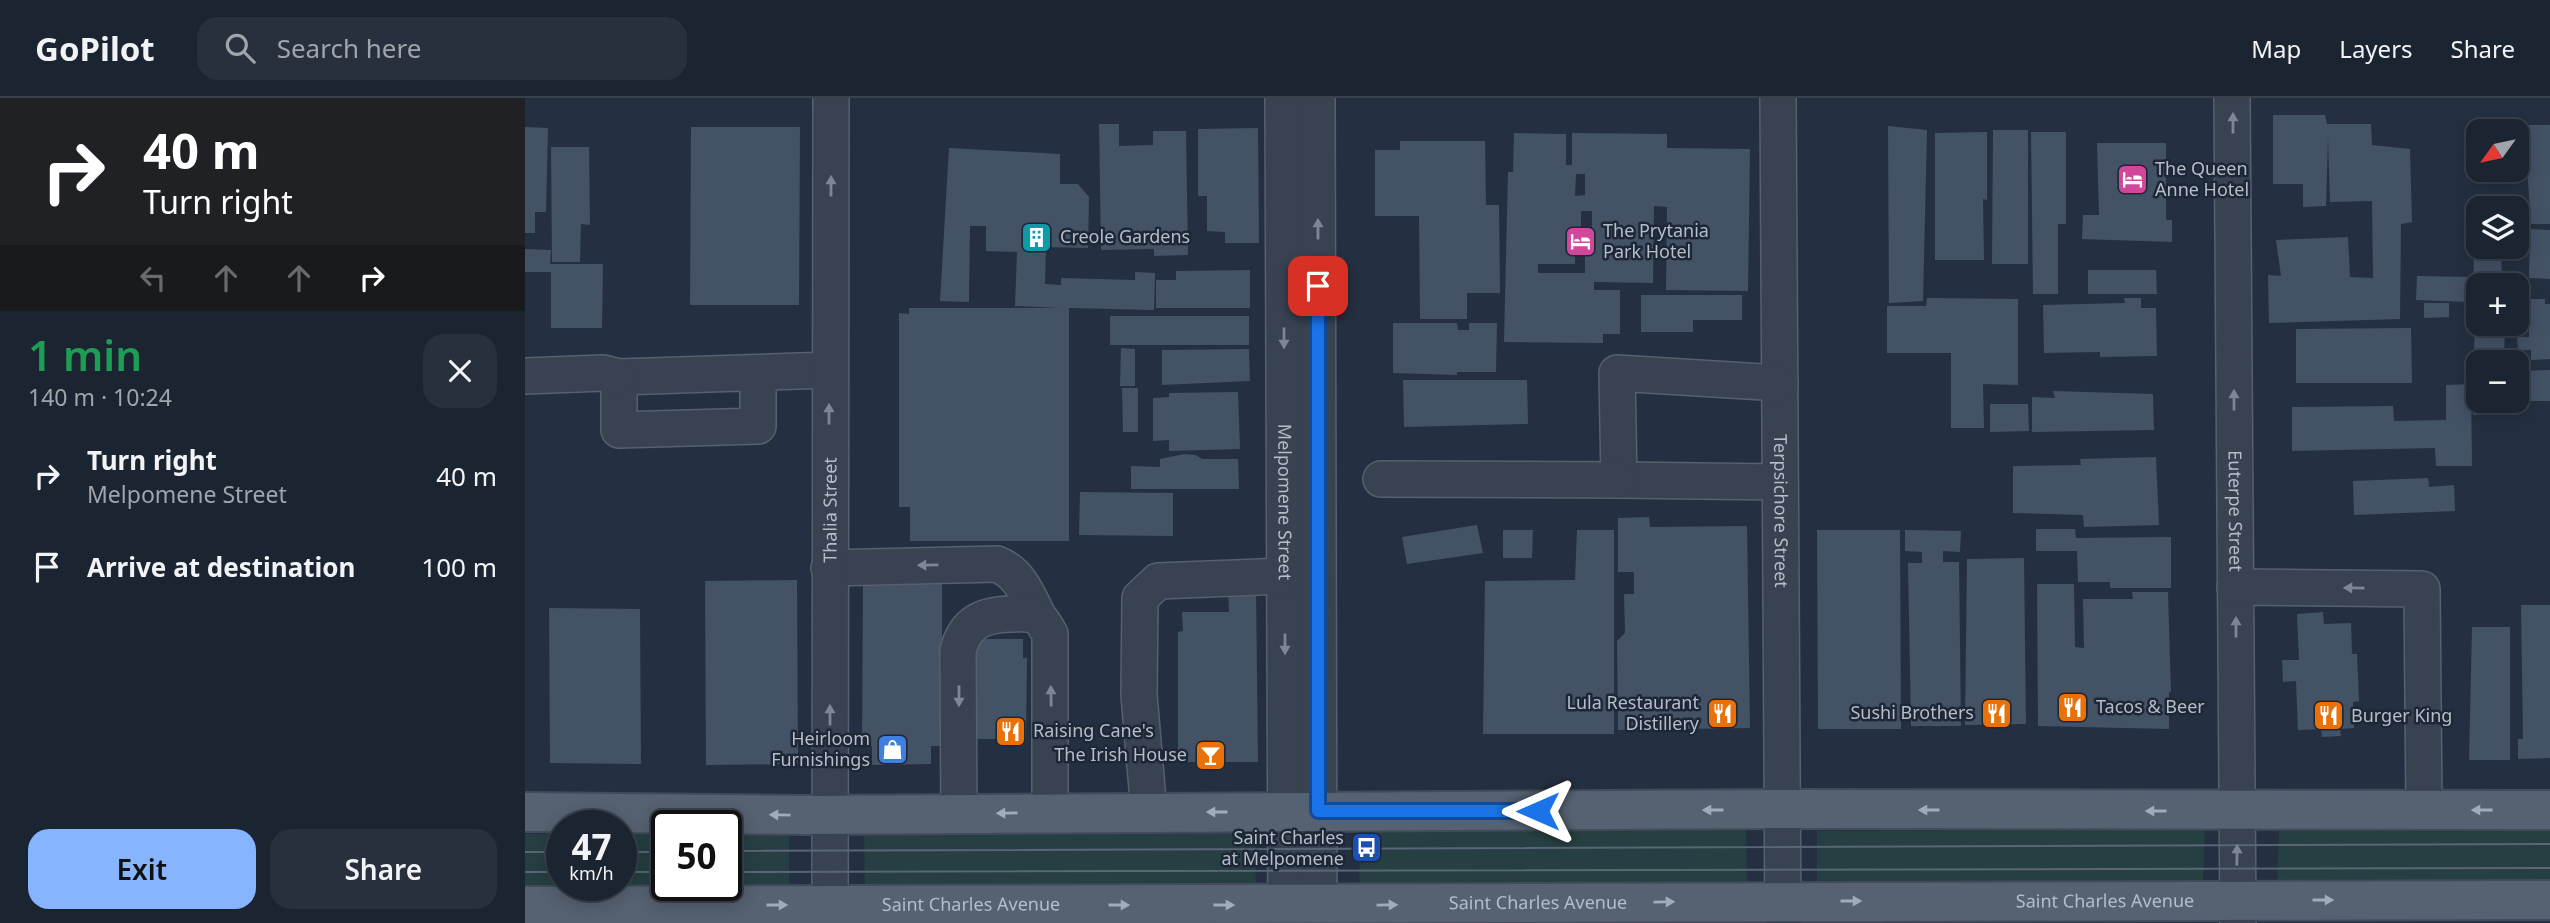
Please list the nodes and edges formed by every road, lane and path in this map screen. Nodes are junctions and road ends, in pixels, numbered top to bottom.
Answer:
1 (831, 98) edge
2 (1283, 98) edge
3 (1317, 98) edge
4 (1778, 98) edge
5 (2232, 98) edge
6 (830, 370) junction
7 (758, 373) junction
8 (525, 376) edge
9 (619, 377) junction
10 (1780, 383) junction
11 (1381, 479) dead end
12 (1619, 480) junction
13 (1780, 482) junction
14 (829, 568) junction
15 (1285, 576) junction
16 (2235, 587) junction
17 (1039, 618) junction
18 (1781, 809) junction
19 (2424, 810) junction
20 (2550, 810) edge
21 (1302, 811) junction
22 (2237, 811) junction
23 (525, 812) edge
24 (1149, 812) junction
25 (1050, 813) junction
26 (959, 814) junction
27 (830, 815) junction
28 (2550, 900) edge
29 (525, 906) edge
30 (1783, 912) edge
31 (2237, 912) edge
32 (830, 914) edge
33 (1062, 914) edge
34 (1162, 914) edge
35 (1302, 914) edge
36 (587, 915) edge

6 -> 1 street, Thalia Street
2 -> 15 street, Melpomene Street
21 -> 3 street, Melpomene Street
4 - 10 street, Terpsichore Street
16 -> 5 street, Euterpe Street
6 - 7 street
14 -> 6 street, Thalia Street
7 - 9 street
7 - 9 street
8 - 9 street
10 - 12 street
10 - 13 street, Terpsichore Street
11 - 12 street
12 - 13 street
13 - 18 street, Terpsichore Street
17 -> 14 street
27 -> 14 street, Thalia Street
15 -> 21 street, Melpomene Street
15 - 24 street
19 -> 16 street
22 -> 16 street, Euterpe Street
25 -> 17 street
17 -> 26 street
18 -> 21 main road
22 -> 18 main road
18 - 30 street, Terpsichore Street
20 -> 19 main road
19 - 22 main road
21 -> 24 main road
21 - 35 street, Melpomene Street
31 -> 22 street, Euterpe Street
27 -> 23 main road
24 - 25 main road
25 -> 26 main road
26 - 27 main road
27 - 32 street, Thalia Street
31 -> 28 main road, Saint Charles Avenue
29 - 36 main road, Saint Charles Avenue
30 -> 31 main road, Saint Charles Avenue
35 -> 30 main road, Saint Charles Avenue
32 - 33 main road, Saint Charles Avenue
36 -> 32 main road, Saint Charles Avenue
33 -> 34 main road, Saint Charles Avenue
34 -> 35 main road, Saint Charles Avenue

